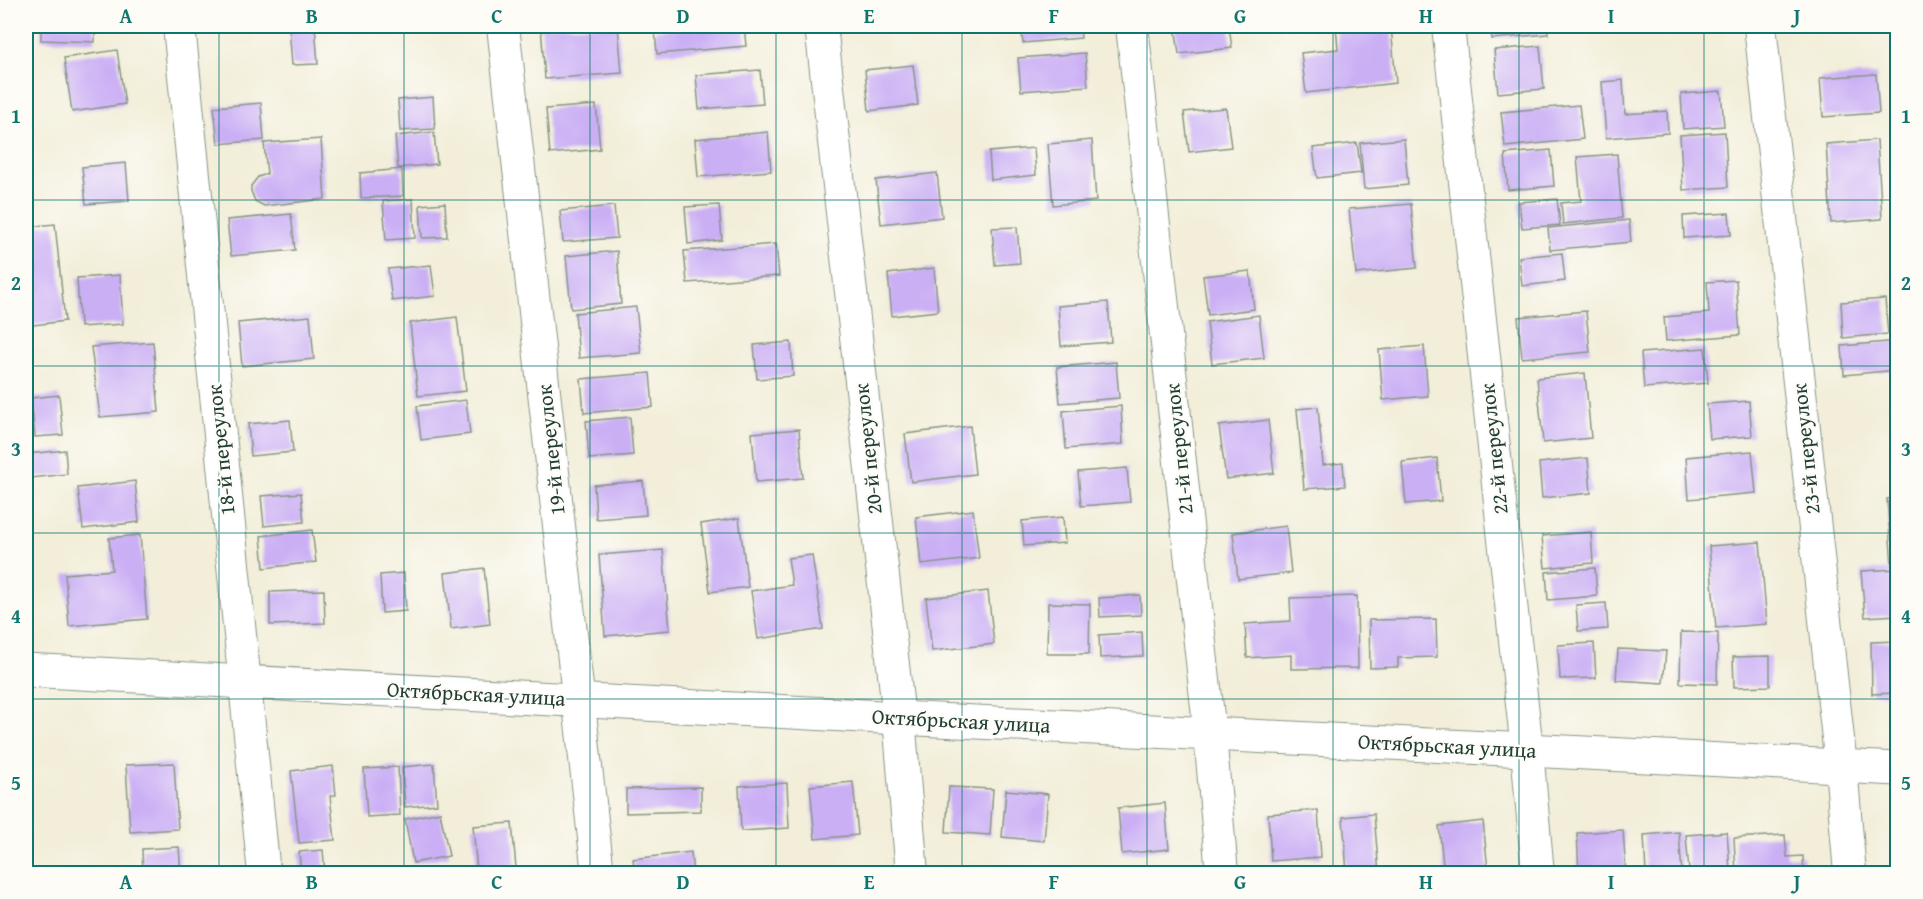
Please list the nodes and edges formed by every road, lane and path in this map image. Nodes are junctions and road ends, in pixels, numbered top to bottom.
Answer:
1 (178, 26) edge
2 (503, 26) edge
3 (821, 26) edge
4 (1132, 26) edge
5 (1448, 26) edge
6 (1760, 26) edge
7 (26, 670) edge
8 (244, 682) junction
9 (579, 700) junction
10 (898, 718) junction
11 (1210, 734) junction
12 (1527, 750) junction
13 (1841, 766) junction
14 (1898, 769) edge
15 (264, 873) edge
16 (598, 873) edge
17 (912, 873) edge
18 (1222, 873) edge
19 (1538, 873) edge
20 (1850, 873) edge

1 - 8 street, 18-й переулок
2 - 9 street, 19-й переулок
3 - 10 street, 20-й переулок
4 - 11 street, 21-й переулок
5 - 12 street, 22-й переулок
6 - 13 street, 23-й переулок
7 - 8 street, Октябрьская улица
8 - 9 street, Октябрьская улица
8 - 15 street, 18-й переулок
9 - 10 street, Октябрьская улица
9 - 16 street, 19-й переулок
10 - 11 street, Октябрьская улица
10 - 17 street, 20-й переулок
11 - 12 street, Октябрьская улица
11 - 18 street, 21-й переулок
12 - 13 street, Октябрьская улица
12 - 19 street, 22-й переулок
13 - 14 street, Октябрьская улица
13 - 20 street, 23-й переулок

